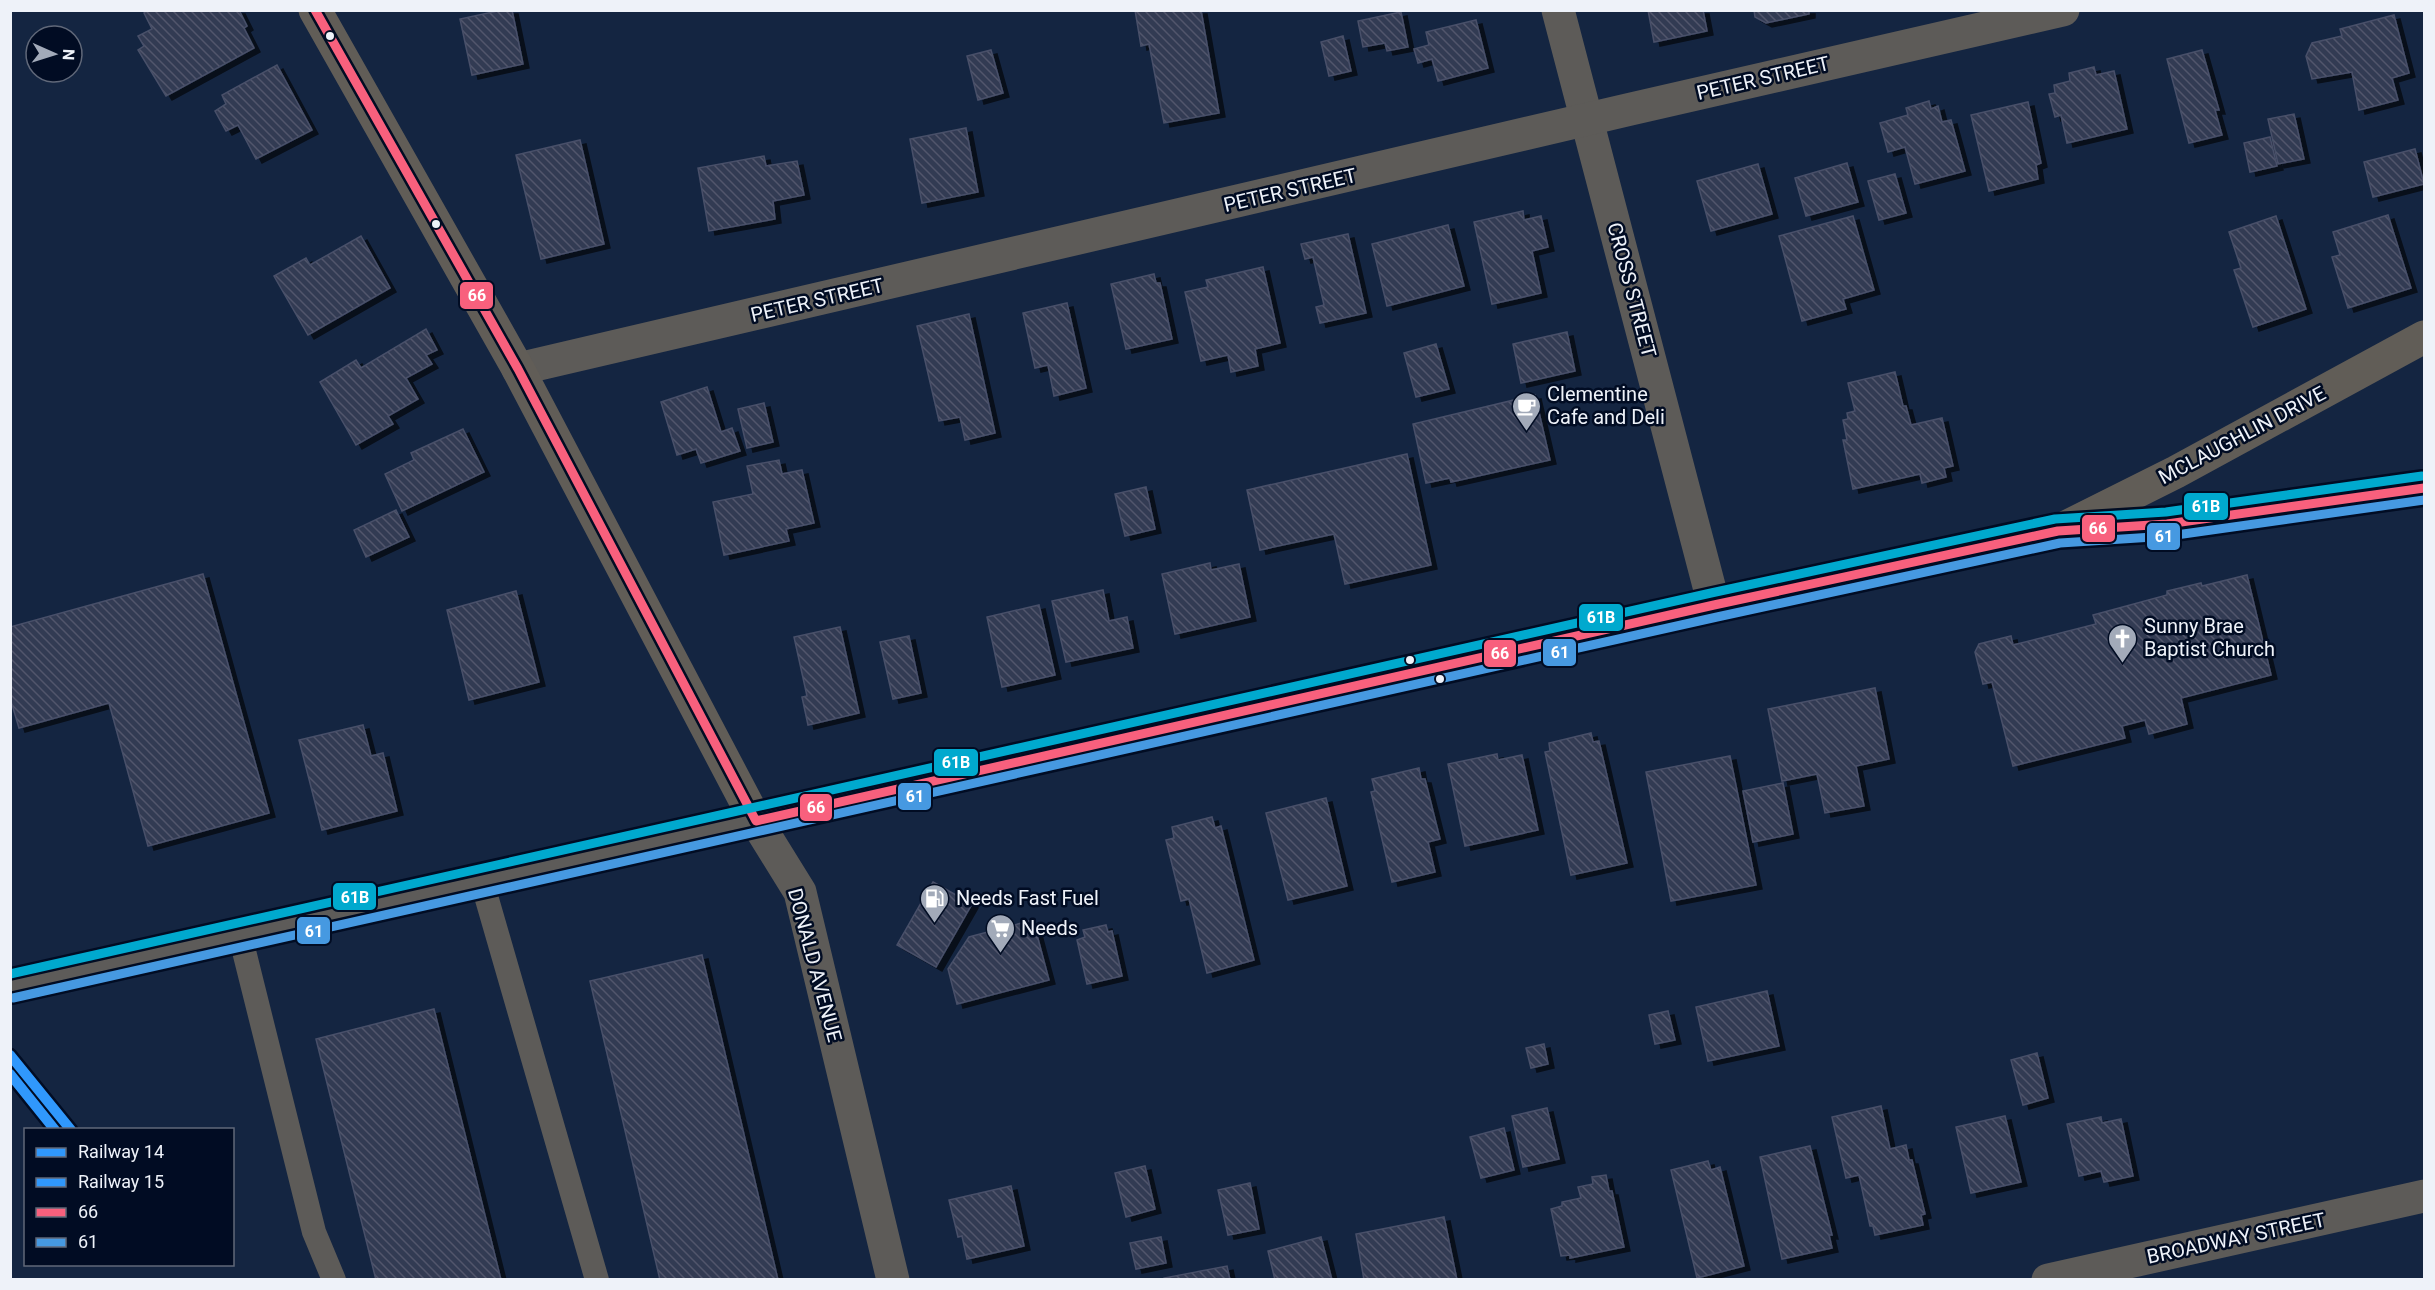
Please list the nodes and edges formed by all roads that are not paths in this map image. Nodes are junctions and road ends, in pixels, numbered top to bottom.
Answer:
1 (315, 10) edge
2 (1558, 10) edge
3 (2063, 10) edge
4 (1585, 120) junction
5 (2424, 337) edge
6 (518, 369) junction
7 (2424, 488) edge
8 (2058, 531) junction
9 (1714, 605) junction
10 (756, 820) junction
11 (482, 882) junction
12 (240, 935) junction
13 (10, 986) edge
14 (2424, 1196) edge
15 (334, 1280) edge
16 (597, 1280) edge
17 (892, 1280) edge
18 (2048, 1280) edge

1 - 6 street, DONALD AVENUE
2 - 4 street, CROSS STREET
3 - 4 street, PETER STREET
4 - 6 street, PETER STREET
4 - 9 street, CROSS STREET
5 - 8 street, MCLAUGHLIN DRIVE
6 - 10 street, DONALD AVENUE
7 - 8 main road
8 - 9 main road
9 - 10 main road
10 - 11 main road
10 - 17 street, DONALD AVENUE
11 - 12 main road
11 - 16 lane
12 - 13 main road
12 - 15 lane
14 - 18 street, BROADWAY STREET

